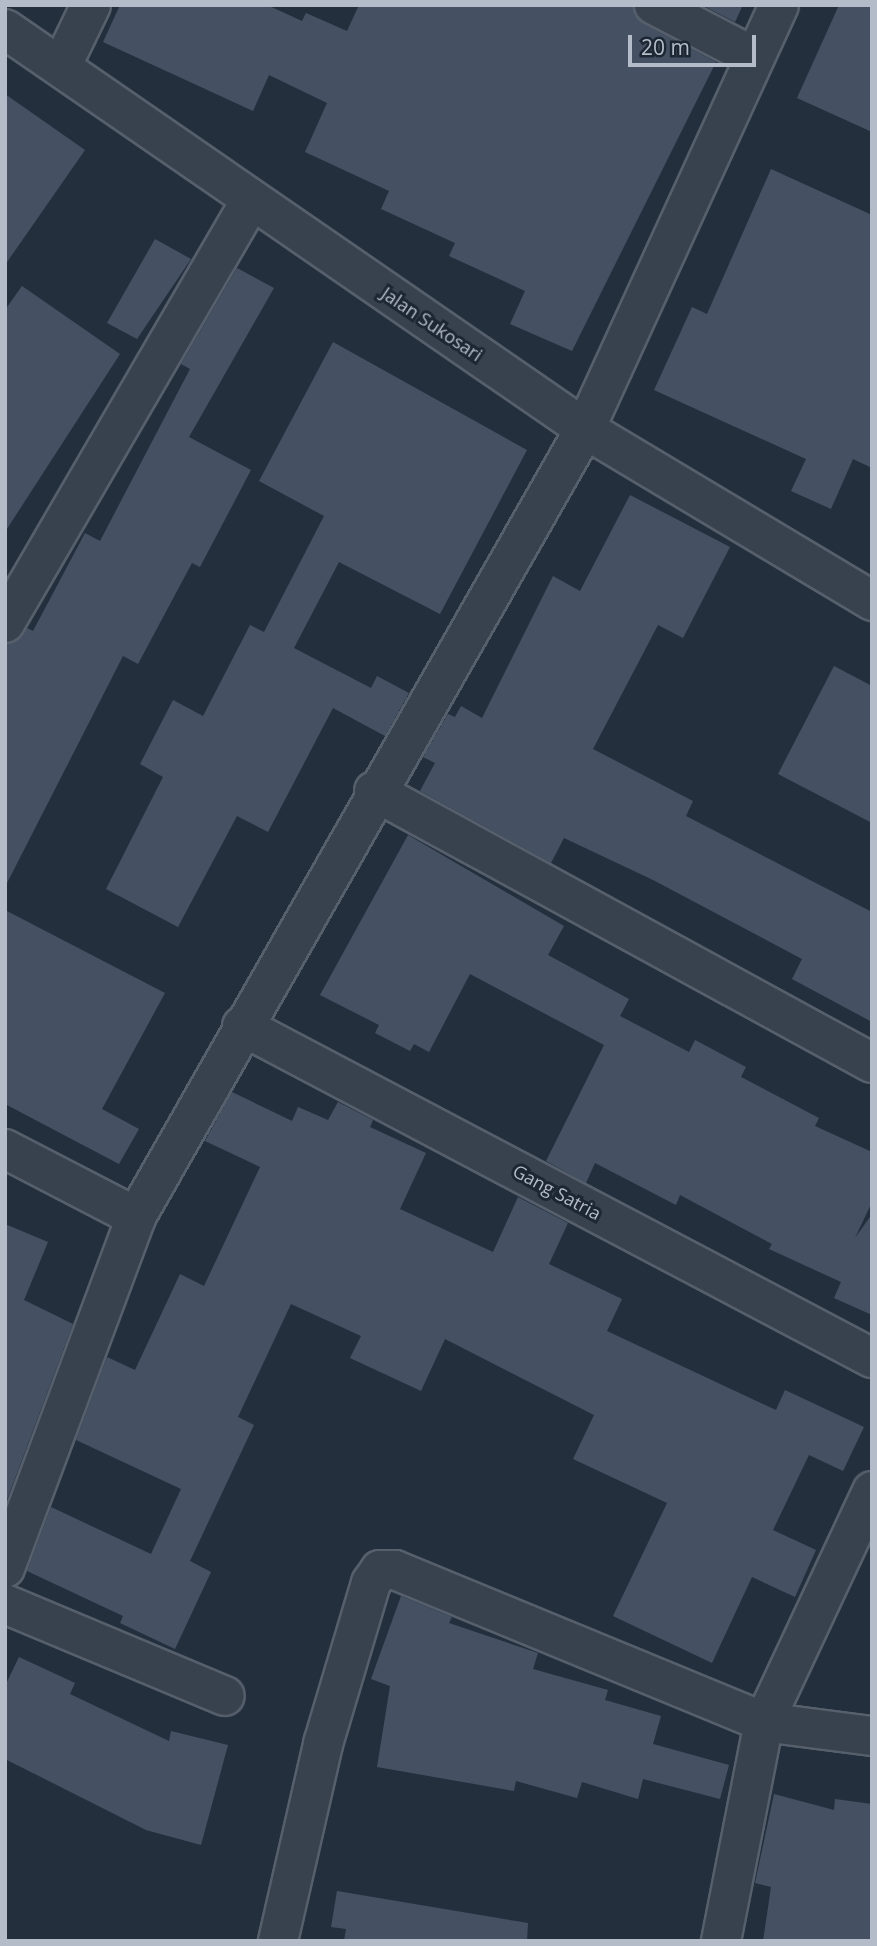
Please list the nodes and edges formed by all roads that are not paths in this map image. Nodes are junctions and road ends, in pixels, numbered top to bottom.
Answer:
1 (91, 5) edge
2 (654, 5) edge
3 (779, 5) edge
4 (5, 29) edge
5 (754, 57) junction
6 (61, 66) junction
7 (251, 200) junction
8 (585, 429) junction
9 (872, 601) edge
10 (5, 623) edge
11 (374, 791) junction
12 (242, 1026) junction
13 (872, 1063) edge
14 (5, 1149) edge
15 (136, 1217) junction
16 (872, 1358) edge
17 (872, 1491) edge
18 (5, 1568) edge
19 (5, 1604) edge
20 (225, 1696) dead end
21 (764, 1722) junction
22 (872, 1736) edge
23 (278, 1941) edge
24 (721, 1941) edge

1 - 6 street
2 - 5 street
3 - 5 street
4 - 6 street, Jalan Sukosari
5 - 8 street
6 - 7 street, Jalan Sukosari
7 - 8 street, Jalan Sukosari
7 - 10 street
8 - 9 street, Jalan Sukosari
8 - 11 street
11 - 12 street
11 - 13 street
12 - 15 street
12 - 16 street, Gang Satria
14 - 15 street
15 - 18 street
17 - 21 street
19 - 20 street
21 - 22 street
21 - 23 street
21 - 24 street

